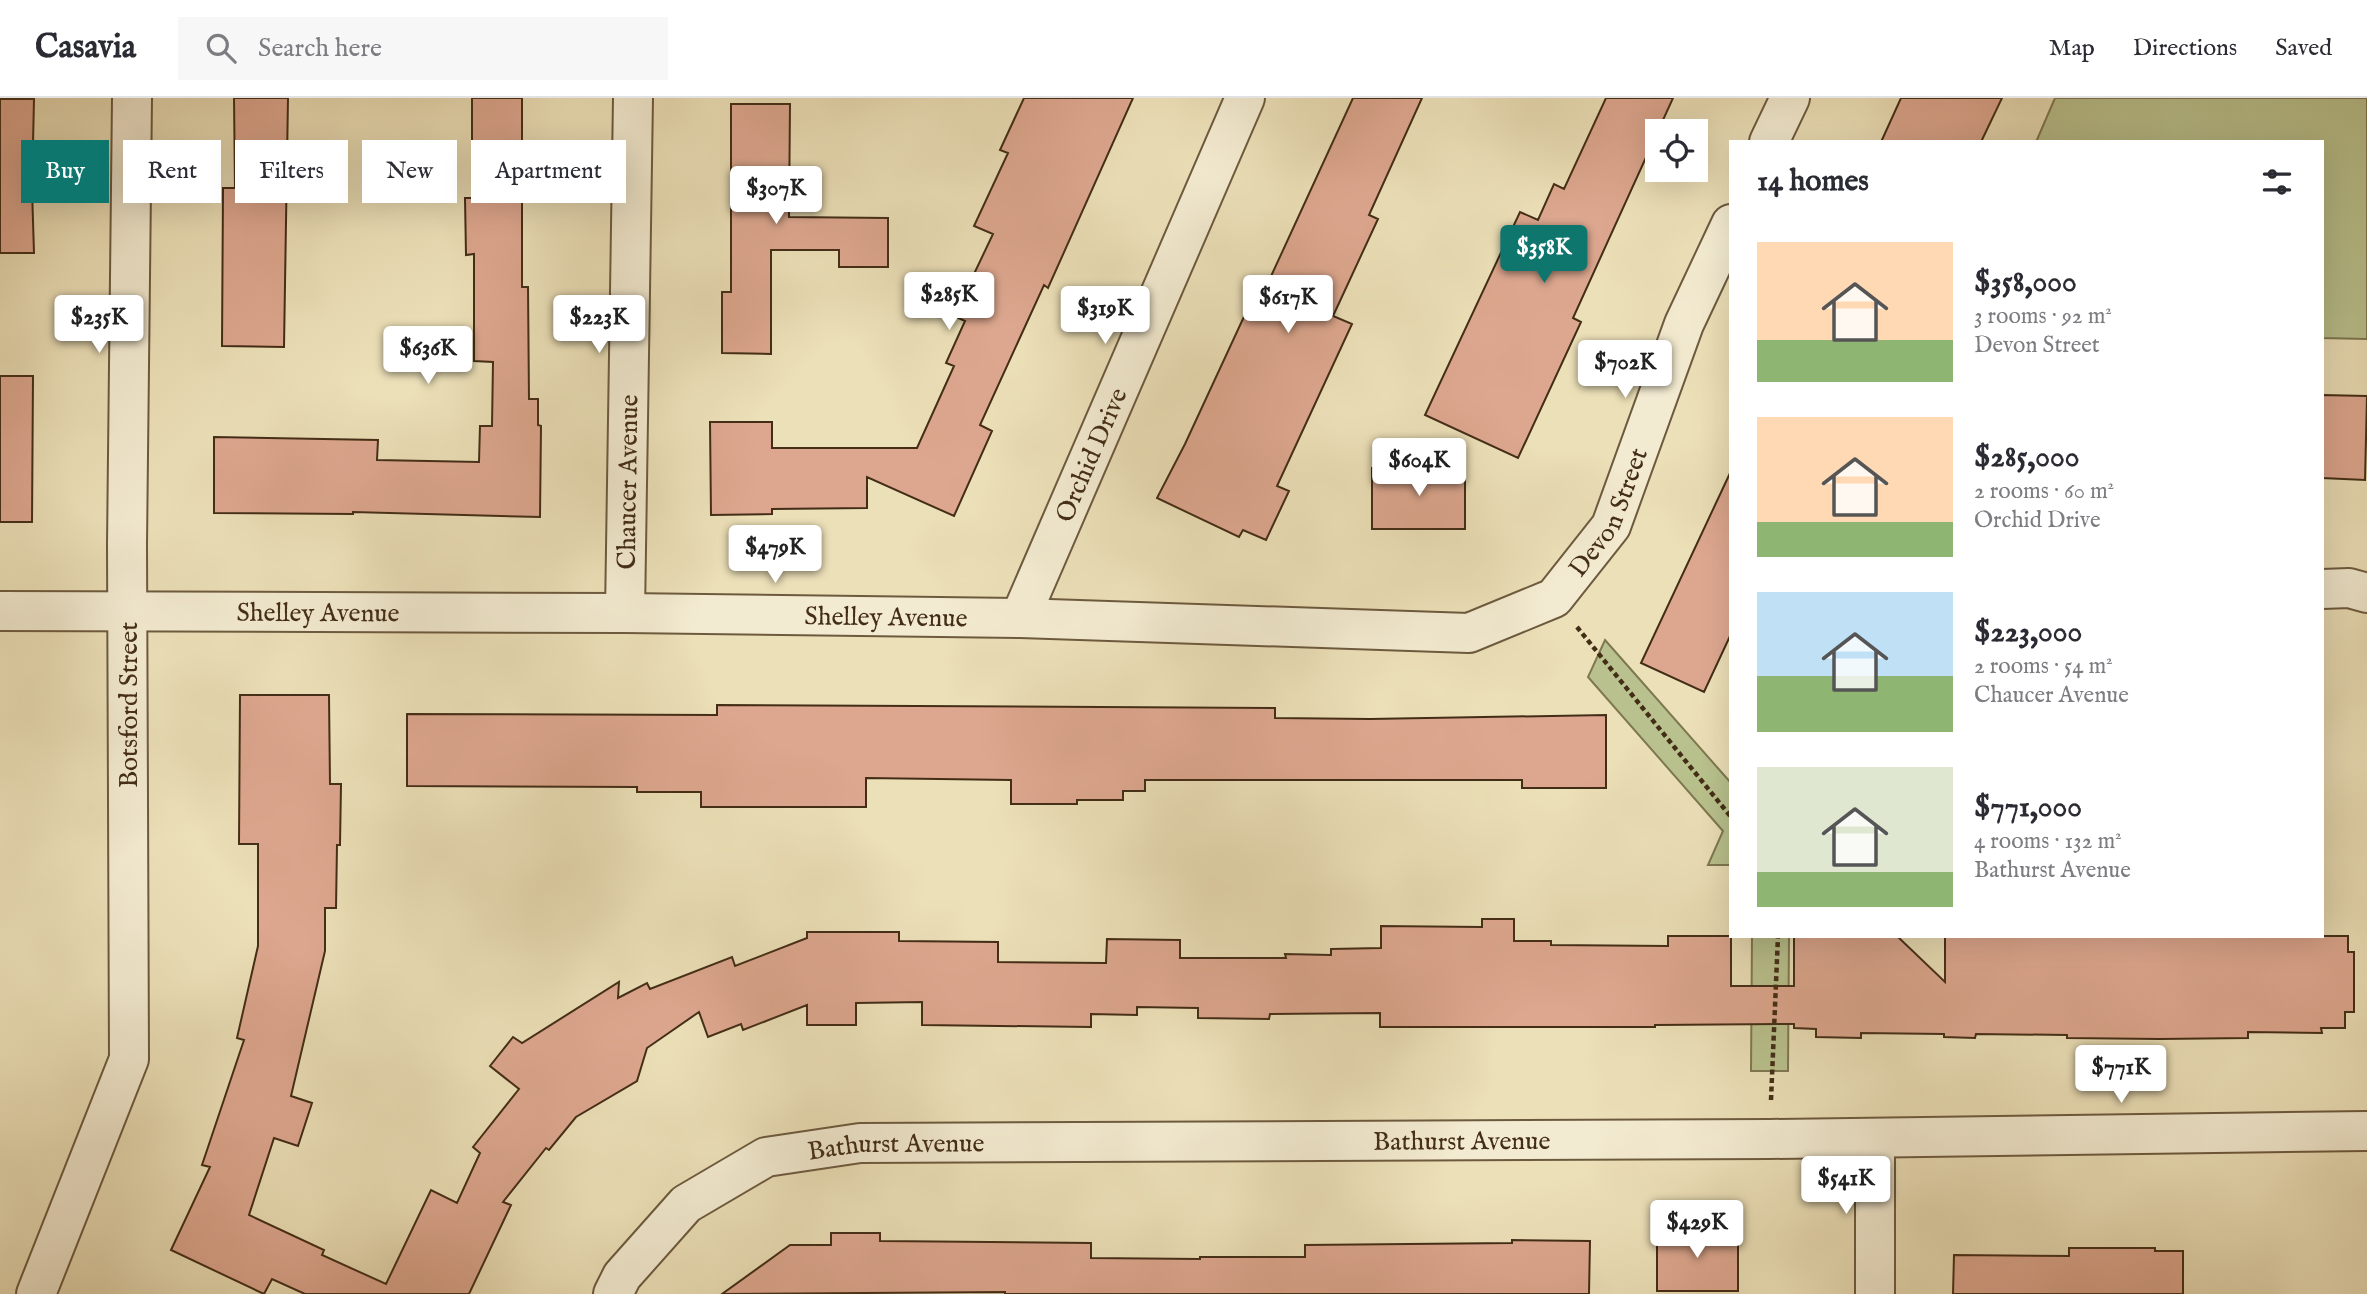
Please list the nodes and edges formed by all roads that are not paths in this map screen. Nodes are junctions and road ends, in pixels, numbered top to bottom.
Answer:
1 (132, 98) edge
2 (633, 98) edge
3 (1245, 98) edge
4 (1790, 98) edge
5 (1770, 140) edge
6 (1729, 228) edge
7 (2324, 589) edge
8 (2367, 593) edge
9 (1554, 598) joint
10 (0, 611) edge
11 (128, 612) junction
12 (625, 614) junction
13 (1020, 618) junction
14 (2367, 1131) edge
15 (1875, 1138) junction
16 (47, 1290) edge
17 (613, 1294) edge
18 (1875, 1294) edge

1 - 11 street, Botsford Street
2 - 12 street, Chaucer Avenue
3 - 13 street, Orchid Drive
4 - 5 street
6 - 9 street, Devon Street
7 - 8 street
9 - 13 street, Shelley Avenue
10 - 11 street, Shelley Avenue
11 - 12 street, Shelley Avenue
11 - 16 street, Botsford Street
12 - 13 street, Shelley Avenue
14 - 15 street, Bathurst Avenue
15 - 17 street, Bathurst Avenue
15 - 18 street

